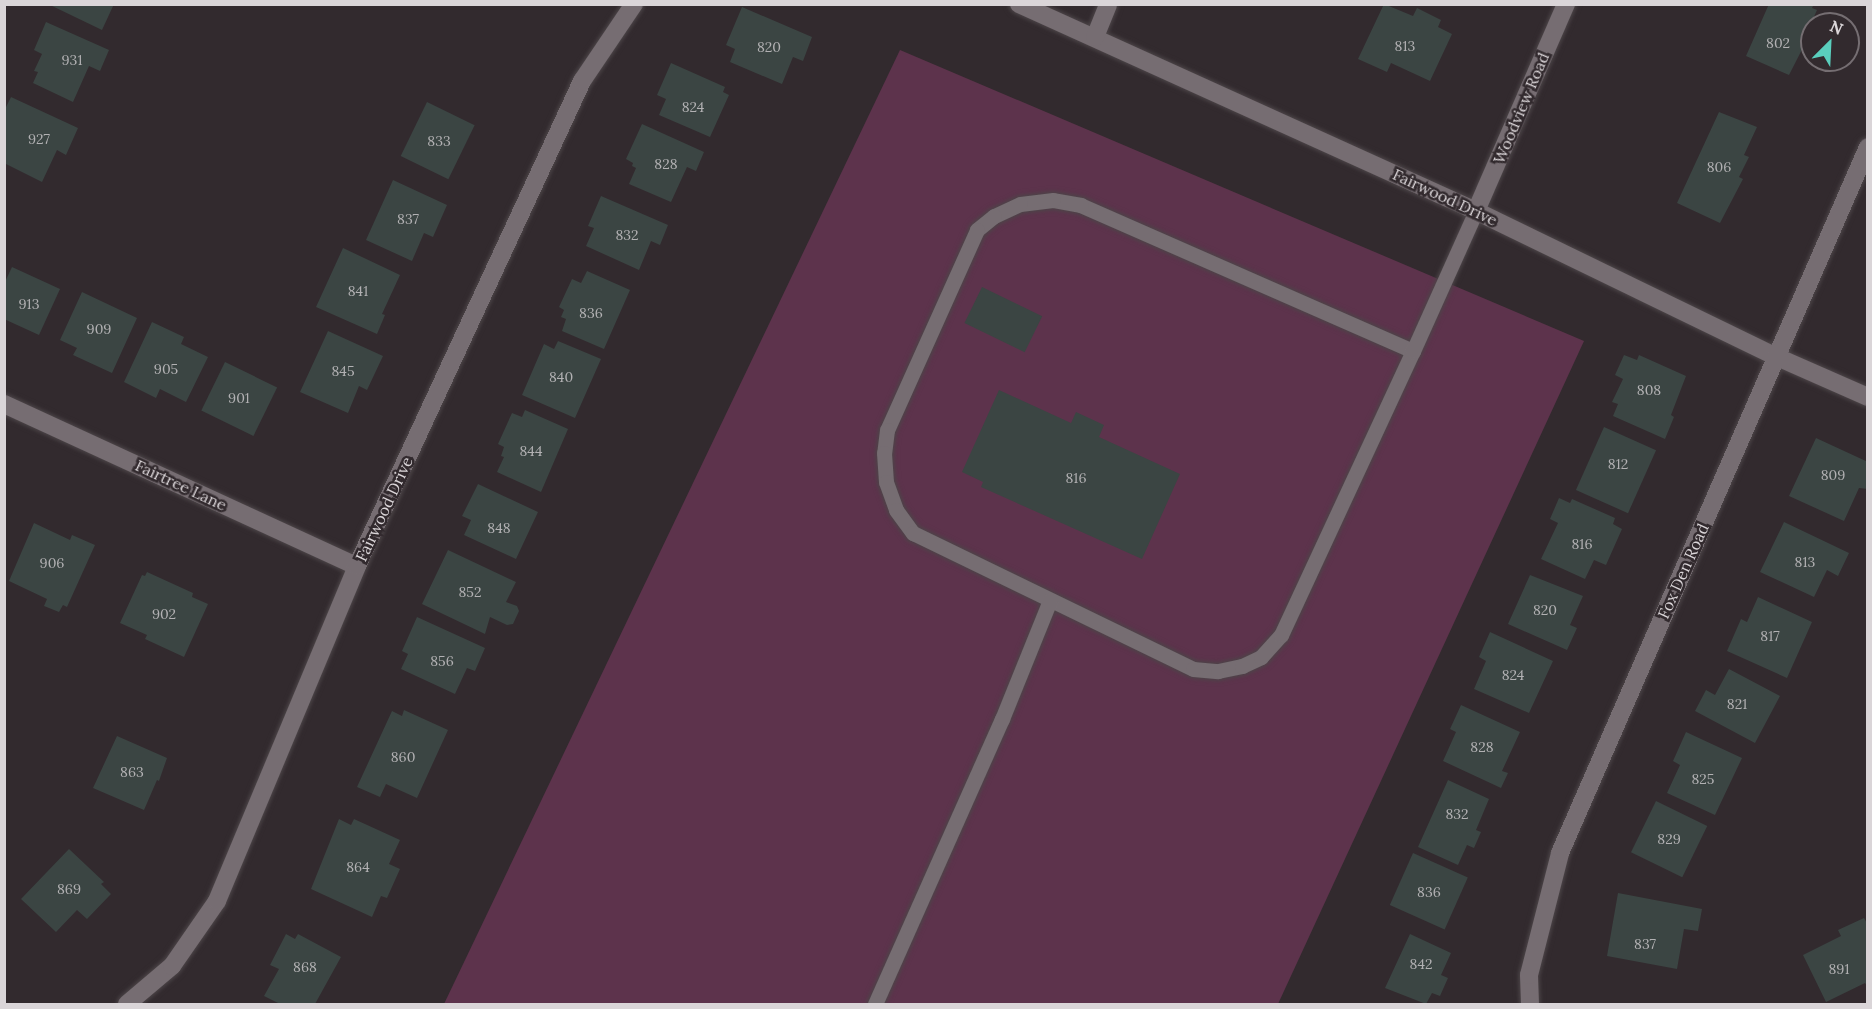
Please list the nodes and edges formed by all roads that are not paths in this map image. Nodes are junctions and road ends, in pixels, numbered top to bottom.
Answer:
1 (634, 4) edge
2 (1019, 4) edge
3 (1108, 4) edge
4 (1566, 4) edge
5 (1095, 37) junction
6 (1868, 147) edge
7 (1476, 211) junction
8 (1413, 351) junction
9 (1777, 357) junction
10 (1868, 397) edge
11 (4, 404) edge
12 (357, 567) junction
13 (1050, 600) junction
14 (127, 1005) edge
15 (875, 1005) edge
16 (1530, 1005) edge

1 - 12 street, Fairwood Drive
2 - 5 street, Fairwood Drive
3 - 5 street
4 - 7 street, Woodview Road
5 - 7 street, Fairwood Drive
6 - 9 street, Fox Den Road
7 - 8 lane
7 - 9 street, Fairwood Drive
8 - 13 lane
8 - 13 lane
9 - 10 street, Fairwood Drive
9 - 16 street, Fox Den Road
11 - 12 street, Fairtree Lane
12 - 14 street, Fairwood Drive
13 - 15 lane

